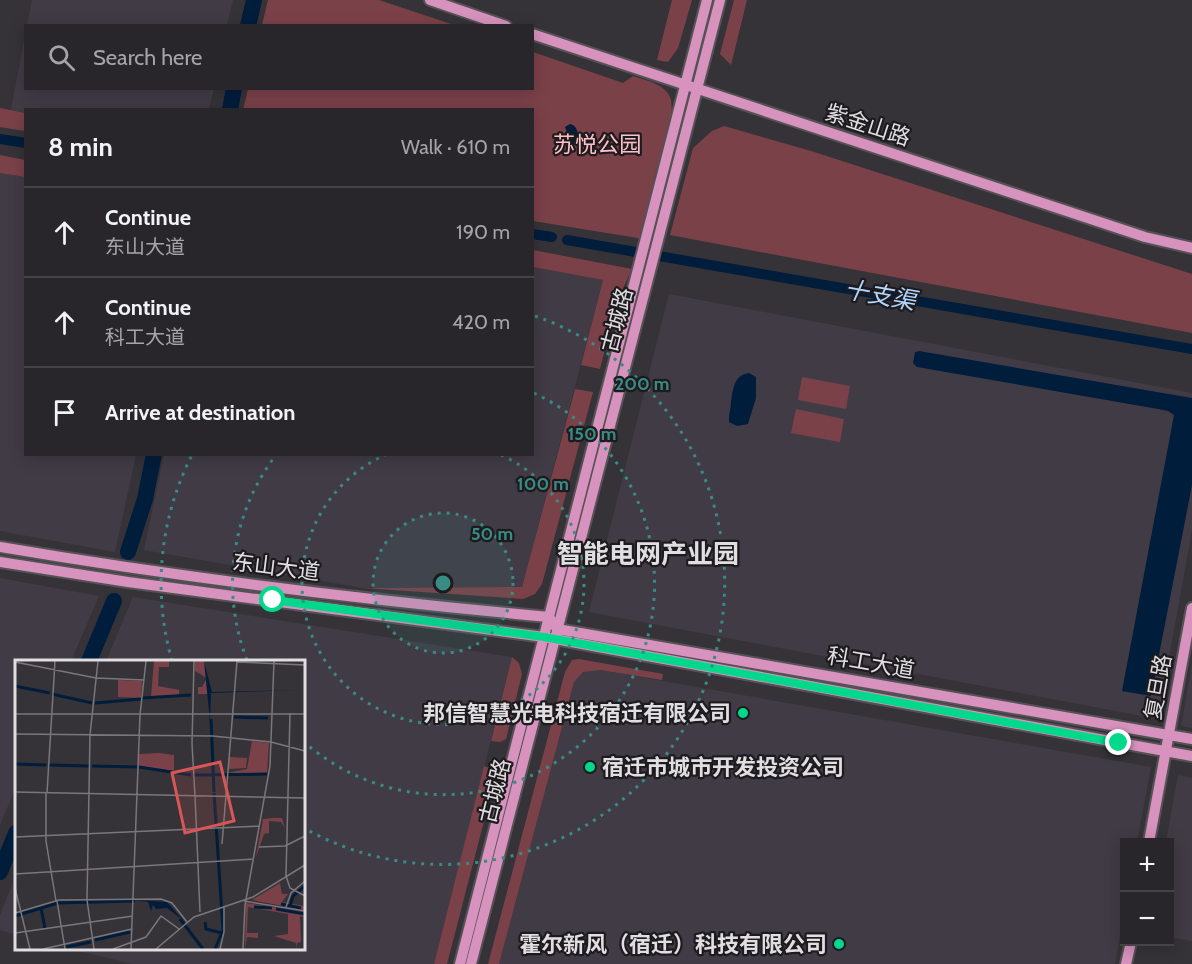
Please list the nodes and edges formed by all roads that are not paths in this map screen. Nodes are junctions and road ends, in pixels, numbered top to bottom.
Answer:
1 (430, 0) edge
2 (707, 0) edge
3 (720, 0) edge
4 (500, 24) edge
5 (534, 35) edge
6 (685, 85) junction
7 (697, 89) junction
8 (1192, 248) edge
9 (648, 254) junction
10 (0, 547) edge
11 (0, 562) edge
12 (1192, 608) edge
13 (549, 617) junction
14 (552, 635) junction
15 (1169, 735) junction
16 (1192, 739) edge
17 (1166, 752) junction
18 (1192, 756) edge
19 (1150, 838) edge
20 (1130, 946) edge
21 (460, 964) edge
22 (471, 964) edge
23 (1126, 964) edge

1 - 4 main road
2 - 6 main road, 古城路
3 - 7 main road, 古城路
5 - 6 main road, 紫金山路
6 - 7 main road, 紫金山路
6 - 9 main road, 古城路
7 - 8 main road, 紫金山路
7 - 9 main road, 古城路
9 - 13 main road, 古城路
9 - 14 main road, 古城路
10 - 13 main road, 东山大道
11 - 14 main road, 东山大道
12 - 15 main road, 复旦路
13 - 14 main road
14 - 15 main road, 科工大道
14 - 17 main road, 科工大道
14 - 21 main road, 古城路
14 - 22 main road, 古城路
15 - 16 main road, 科工大道
15 - 17 main road, 复旦路
17 - 18 main road, 科工大道
17 - 19 main road, 复旦路
20 - 23 main road

